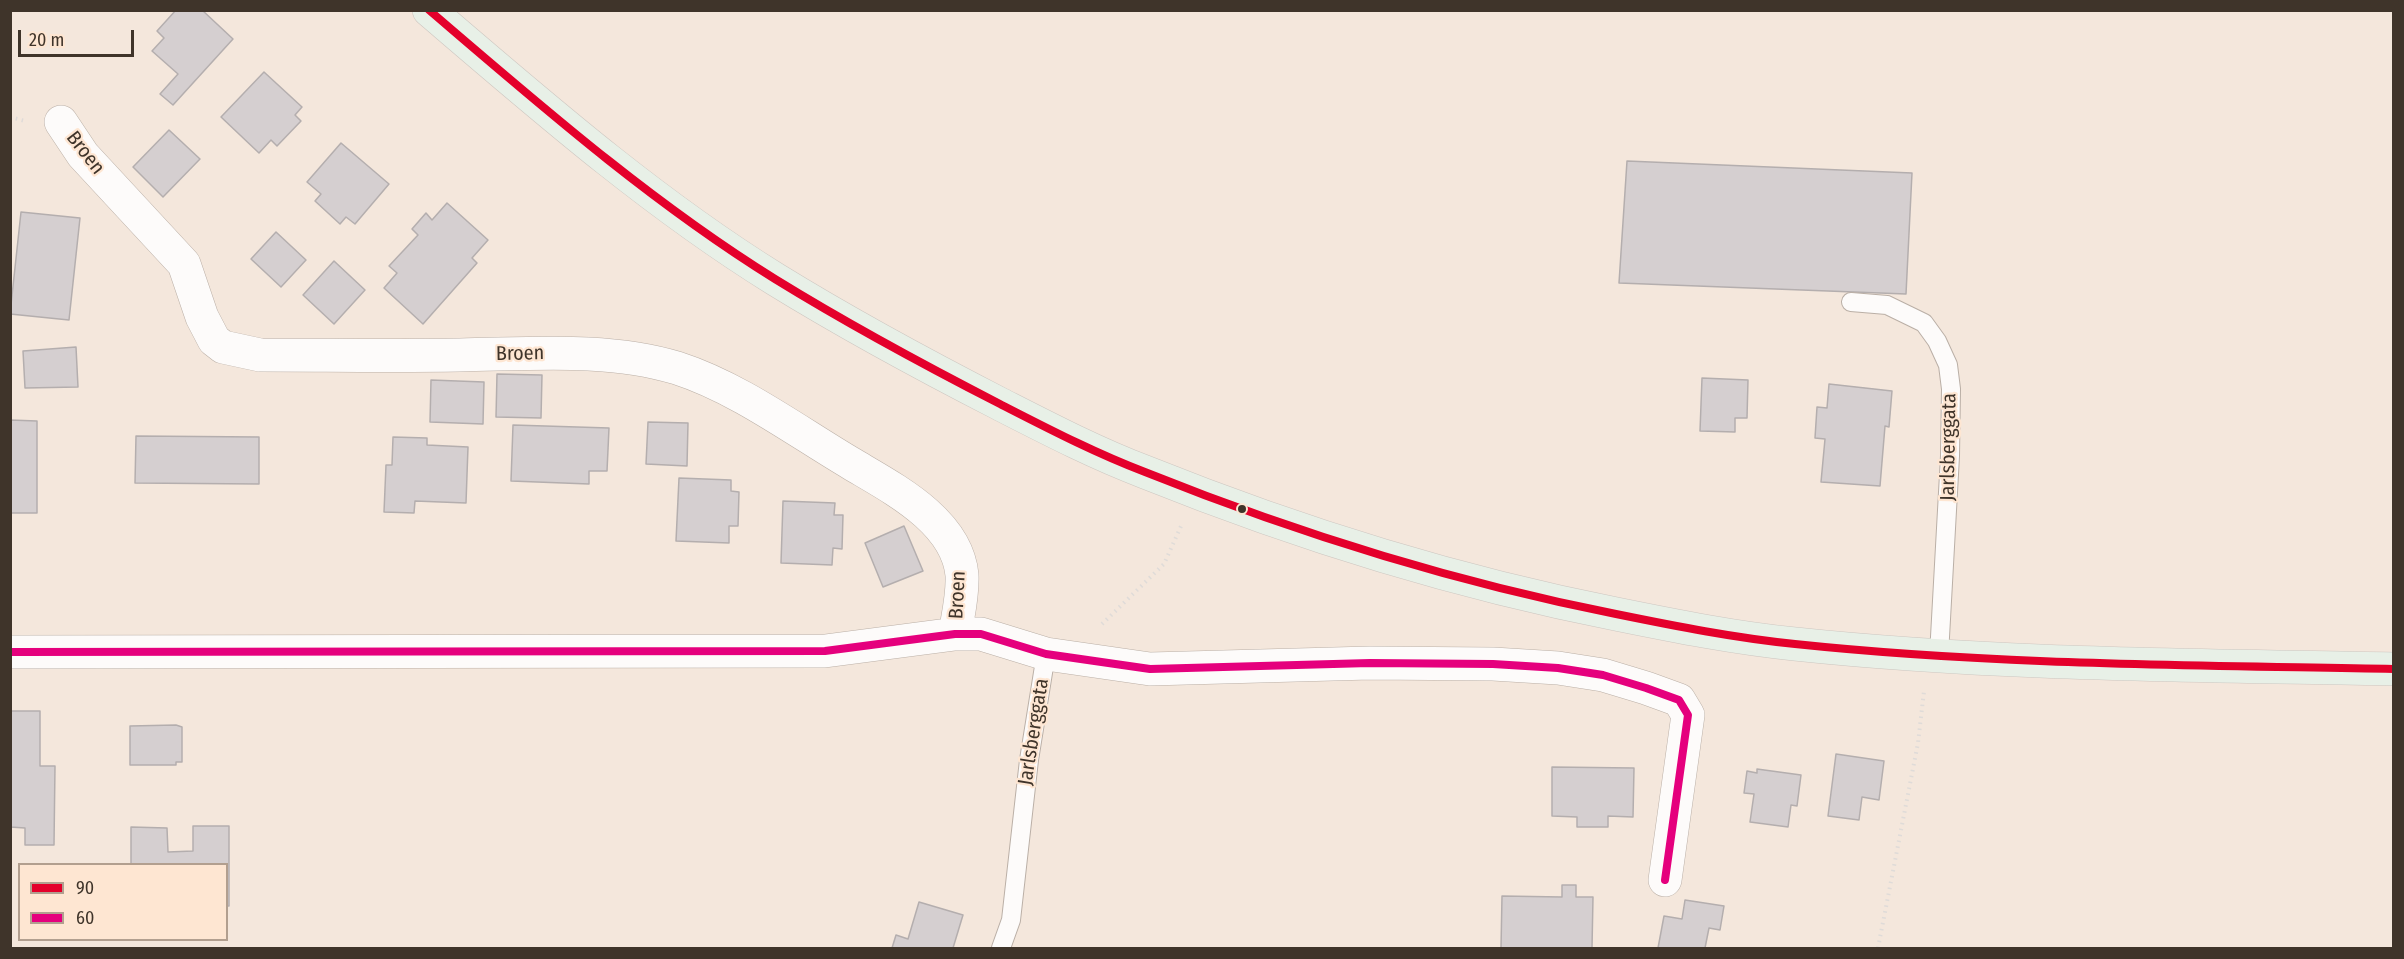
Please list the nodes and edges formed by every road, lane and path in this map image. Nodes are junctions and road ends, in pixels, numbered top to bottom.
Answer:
1 (429, 10) edge
2 (61, 122) dead end
3 (1851, 302) dead end
4 (1192, 489) junction
5 (955, 634) junction
6 (10, 652) edge
7 (1933, 655) junction
8 (1059, 656) junction
9 (2394, 669) edge
10 (1665, 880) dead end
11 (1001, 948) edge
12 (1878, 948) edge

1 - 4 main road
2 - 5 street, Broen
3 - 7 lane, Jarlsberggata
4 - 7 main road
4 - 8 path
5 - 6 street, Broen
5 - 8 street, Broen
7 - 9 main road
7 - 12 path
8 - 10 street, Jarlsberggata
8 - 11 lane, Jarlsberggata

